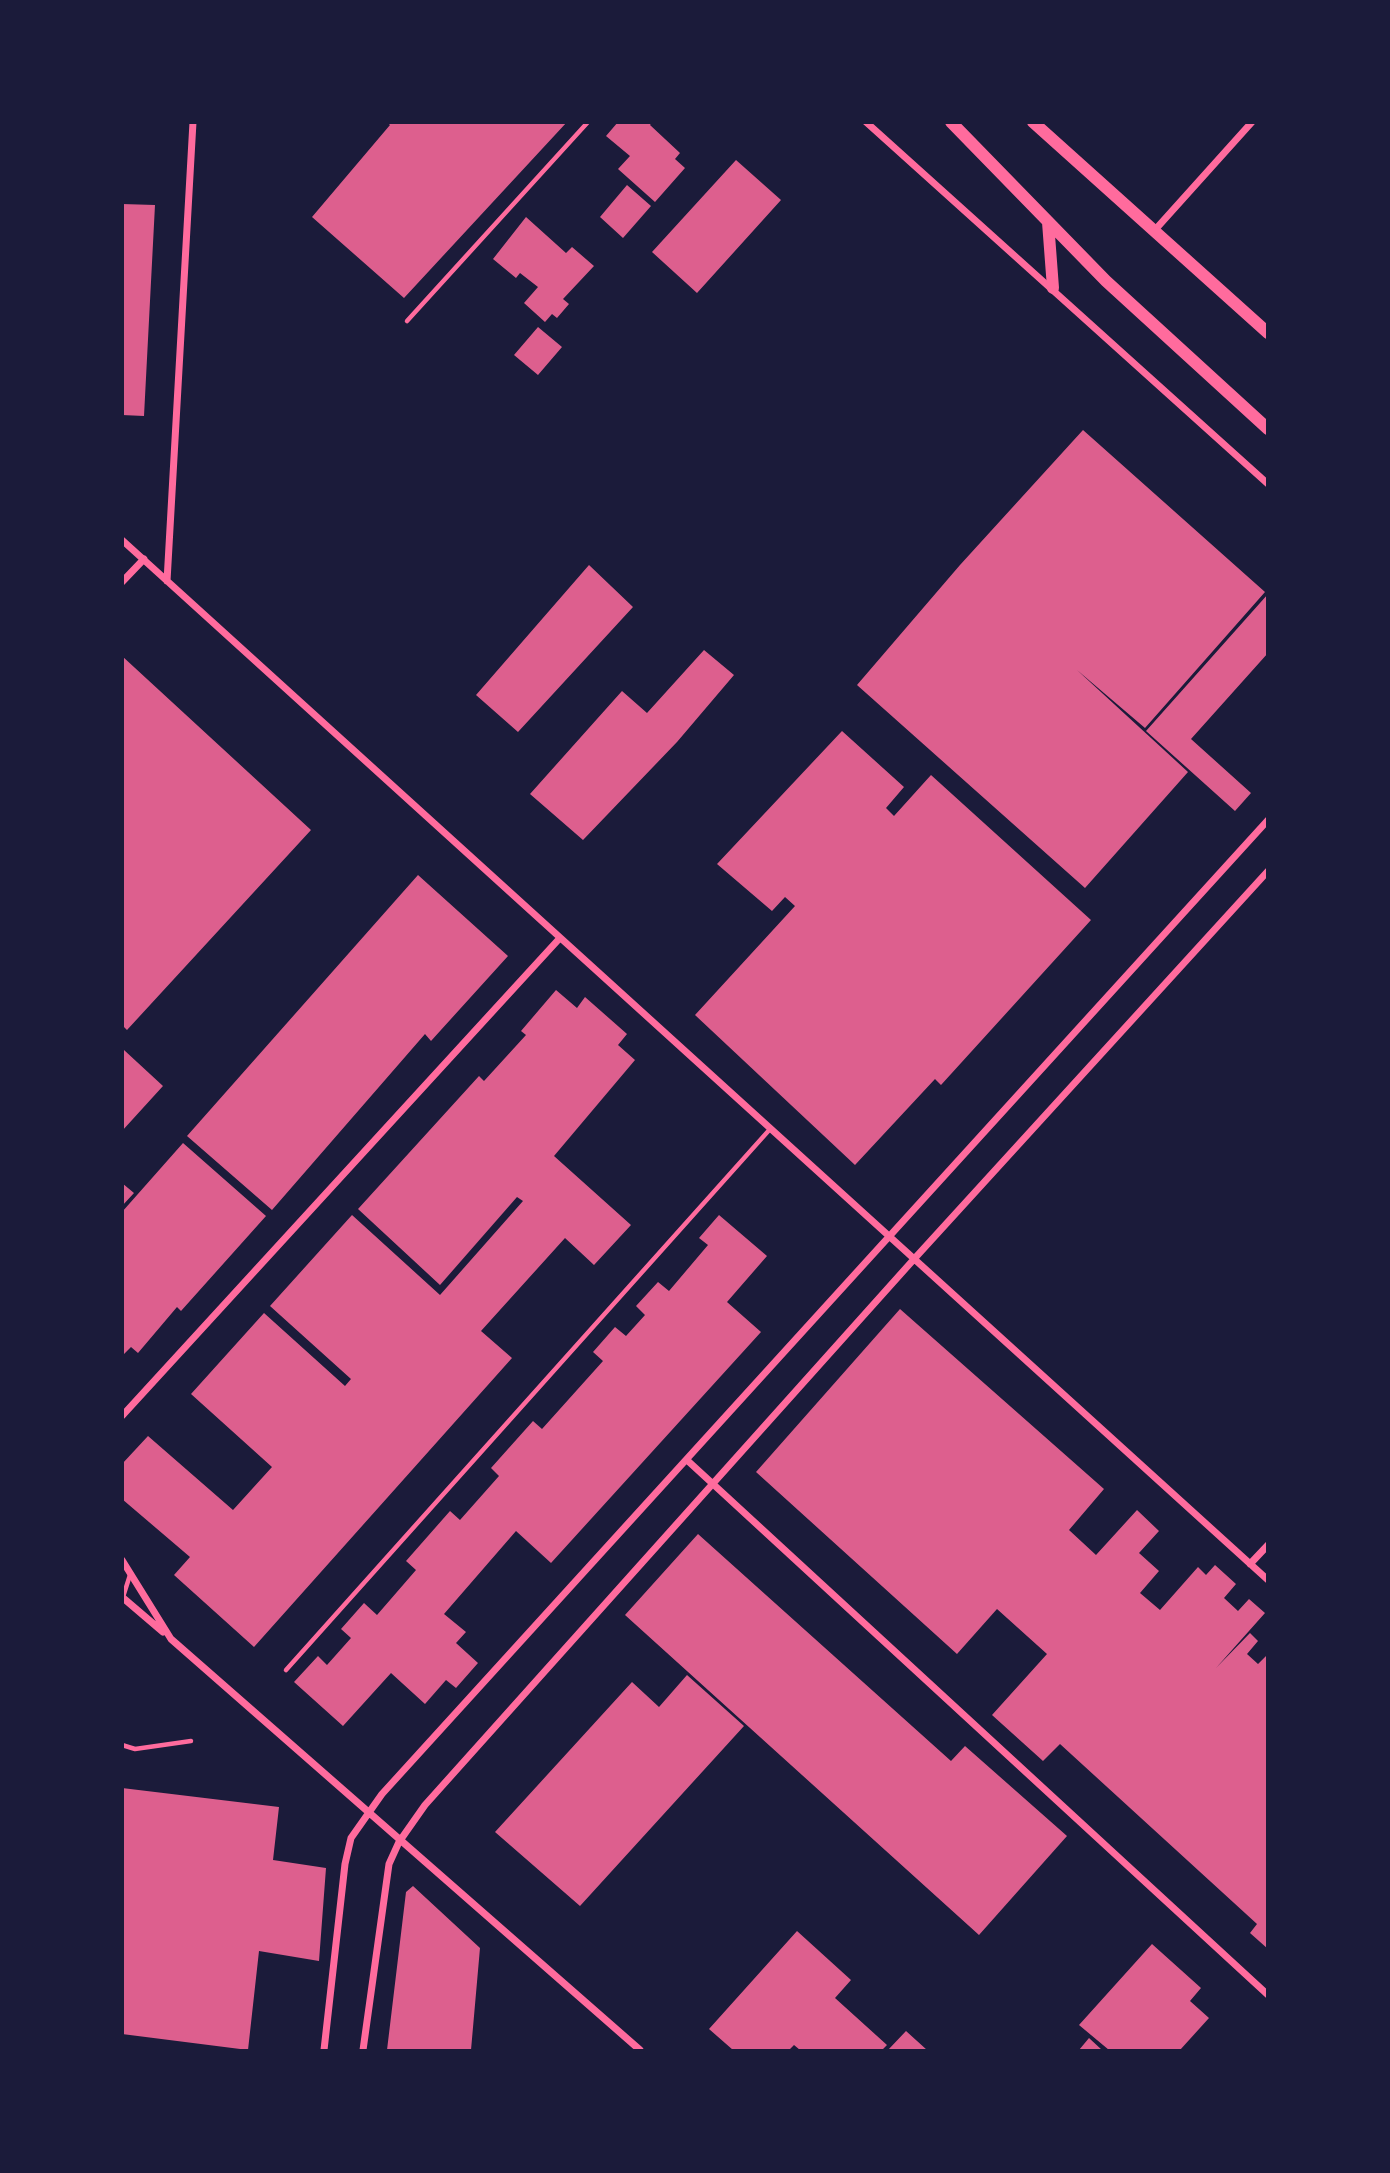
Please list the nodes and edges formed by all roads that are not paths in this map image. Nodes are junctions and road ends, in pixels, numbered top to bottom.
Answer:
1 (193, 122) edge
2 (588, 122) edge
3 (866, 122) edge
4 (951, 122) edge
5 (1033, 122) edge
6 (1252, 122) edge
7 (1048, 222) junction
8 (1154, 232) junction
9 (1053, 288) junction
10 (407, 321) dead end
11 (1268, 333) edge
12 (1268, 429) edge
13 (1268, 484) edge
14 (122, 540) edge
15 (144, 559) junction
16 (167, 580) junction
17 (122, 582) edge
18 (1268, 820) edge
19 (1268, 871) edge
20 (559, 939) junction
21 (771, 1128) junction
22 (890, 1234) junction
23 (915, 1258) junction
24 (122, 1416) edge
25 (688, 1461) junction
26 (714, 1486) junction
27 (1268, 1545) edge
28 (122, 1560) edge
29 (1250, 1564) junction
30 (131, 1571) junction
31 (1268, 1580) edge
32 (123, 1598) edge
33 (171, 1639) junction
34 (286, 1670) dead end
35 (191, 1741) dead end
36 (122, 1745) edge
37 (368, 1814) junction
38 (399, 1842) junction
39 (1268, 1995) edge
40 (324, 2050) edge
41 (363, 2050) edge
42 (640, 2050) edge

1 - 16 street
2 - 10 lane
3 - 9 street
4 - 7 main road
5 - 8 main road
6 - 8 street
7 - 9 main road
7 - 12 main road
8 - 11 main road
9 - 13 street
14 - 15 street
15 - 16 street
15 - 17 street
16 - 20 street
18 - 22 street
19 - 23 street
20 - 21 street
20 - 24 street
21 - 22 street
21 - 34 lane
22 - 23 street
22 - 25 street
23 - 26 street
23 - 29 street
25 - 26 street
25 - 37 street
26 - 38 street
26 - 39 street
27 - 29 street
28 - 30 street
29 - 31 street
30 - 32 lane
30 - 33 street
32 - 33 street
33 - 37 street
35 - 36 lane
37 - 38 street
37 - 40 street
38 - 41 street
38 - 42 street

